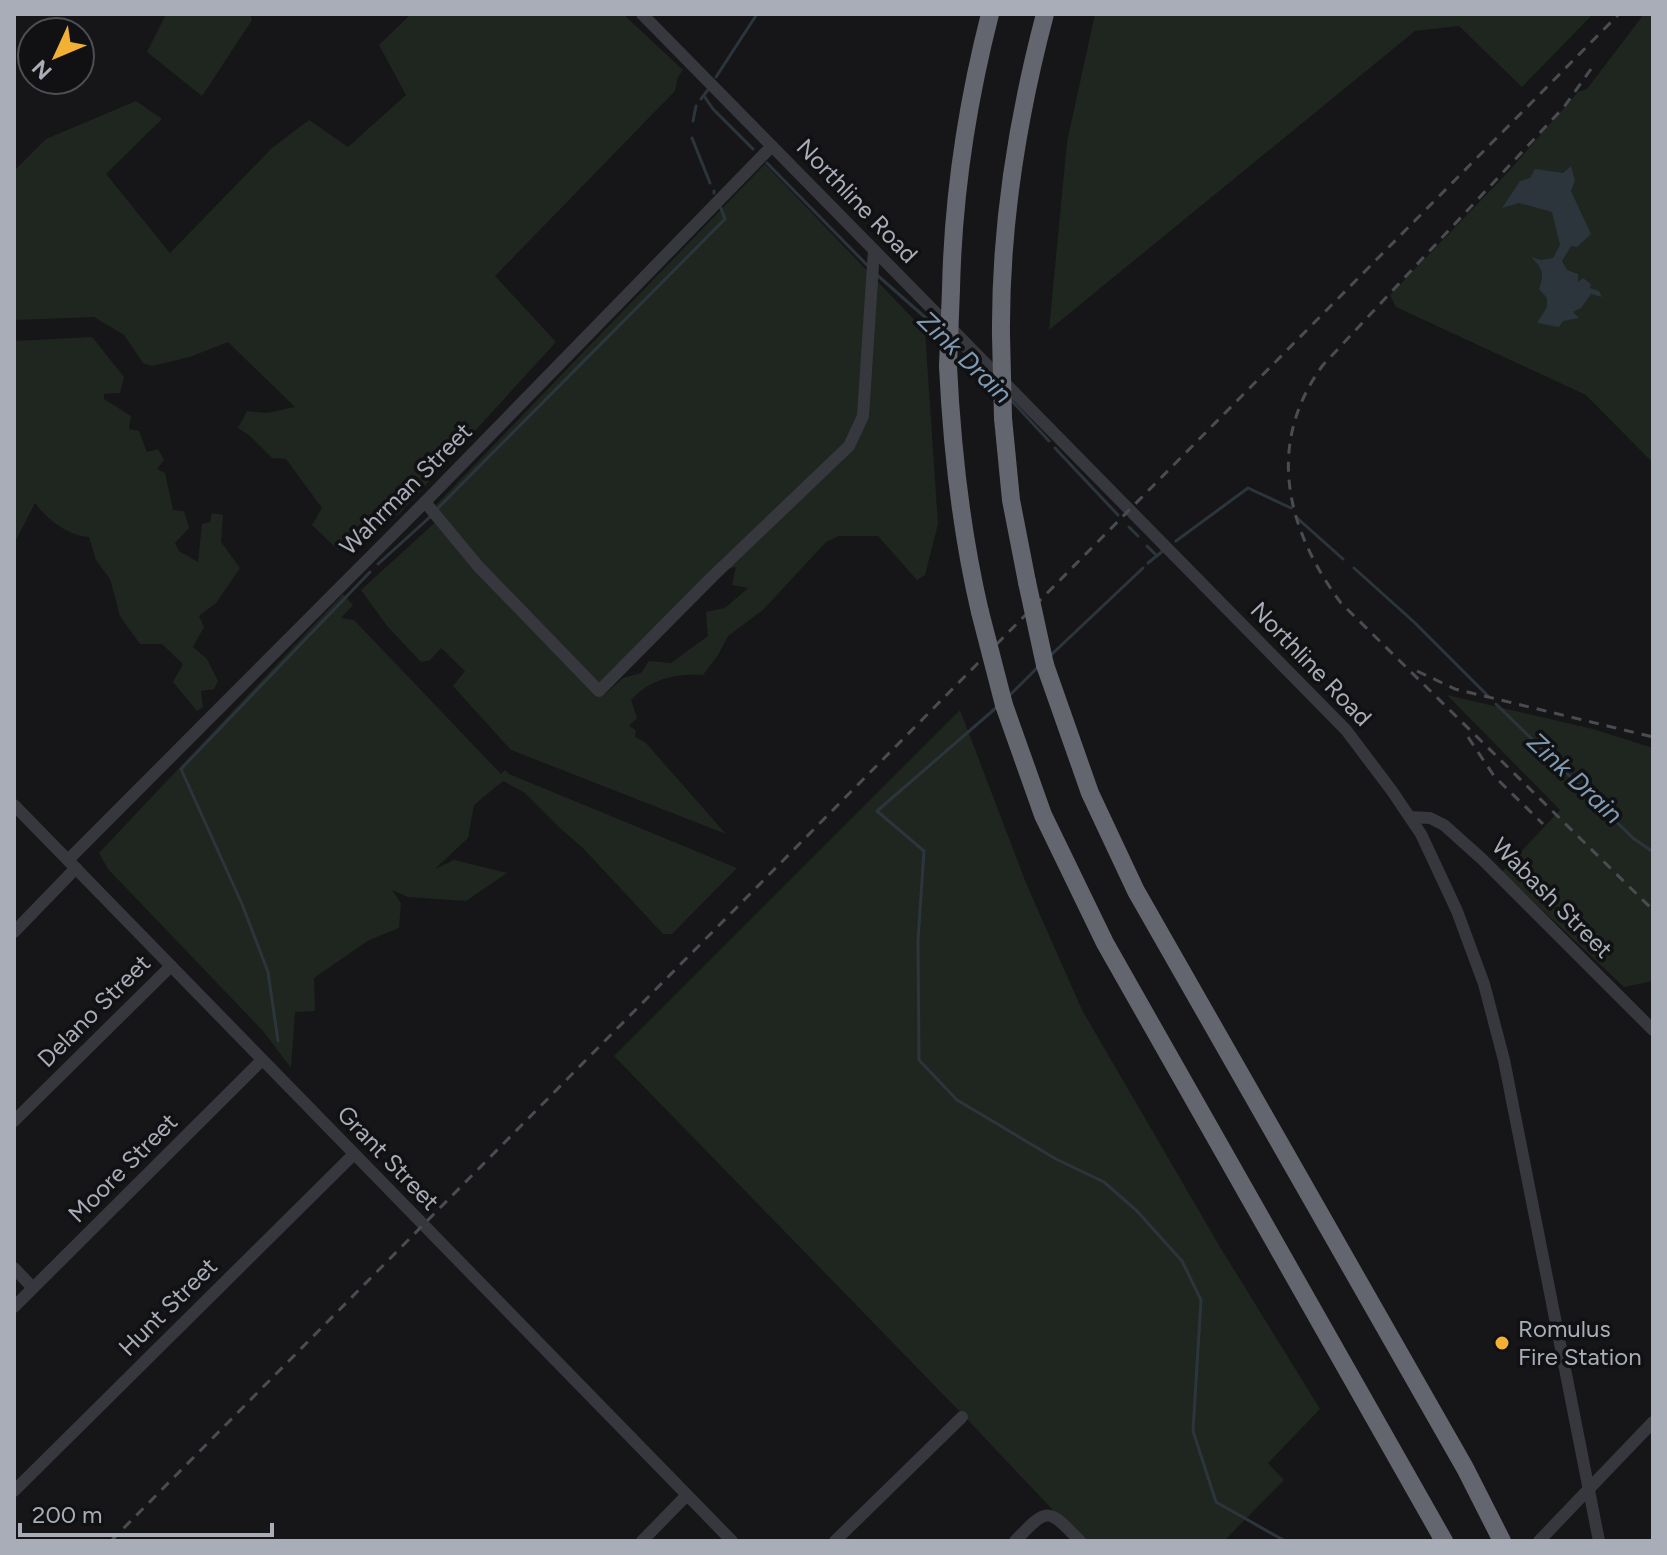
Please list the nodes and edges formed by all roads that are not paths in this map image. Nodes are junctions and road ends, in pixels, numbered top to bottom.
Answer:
1 (642, 14) edge
2 (990, 14) edge
3 (1045, 14) edge
4 (772, 146) junction
5 (874, 250) junction
6 (425, 502) junction
7 (14, 805) edge
8 (1410, 817) junction
9 (72, 864) junction
10 (14, 932) edge
11 (171, 966) junction
12 (1653, 1030) edge
13 (262, 1060) junction
14 (14, 1121) edge
15 (354, 1154) junction
16 (14, 1268) edge
17 (33, 1288) junction
18 (14, 1307) edge
19 (962, 1417) dead end
20 (1653, 1422) edge
21 (1590, 1488) junction
22 (14, 1491) edge
23 (687, 1495) junction
24 (642, 1541) edge
25 (732, 1541) edge
26 (835, 1541) edge
27 (1015, 1541) edge
28 (1080, 1541) edge
29 (1444, 1541) edge
30 (1502, 1541) edge
31 (1539, 1541) edge
32 (1599, 1541) edge

1 - 4 street, Northline Road
2 - 29 highway, bridge
3 - 30 highway, bridge
4 - 5 street, Northline Road
4 - 6 street, Wahrman Street
5 - 6 street
5 - 8 street, Northline Road
6 - 9 street, Wahrman Street
7 - 9 street, Grant Street
8 - 12 street, Wabash Street
8 - 21 street, Northline Road
9 - 10 street, Wahrman Street
9 - 11 street, Grant Street
11 - 13 street, Grant Street
11 - 14 street, Delano Street
13 - 15 street, Grant Street
13 - 17 street, Moore Street
15 - 22 street, Hunt Street
15 - 23 street, Grant Street
16 - 17 street
17 - 18 street, Moore Street
19 - 26 street
20 - 21 street
21 - 31 street
21 - 32 street, Northline Road
23 - 24 street
23 - 25 street, Grant Street
27 - 28 street

